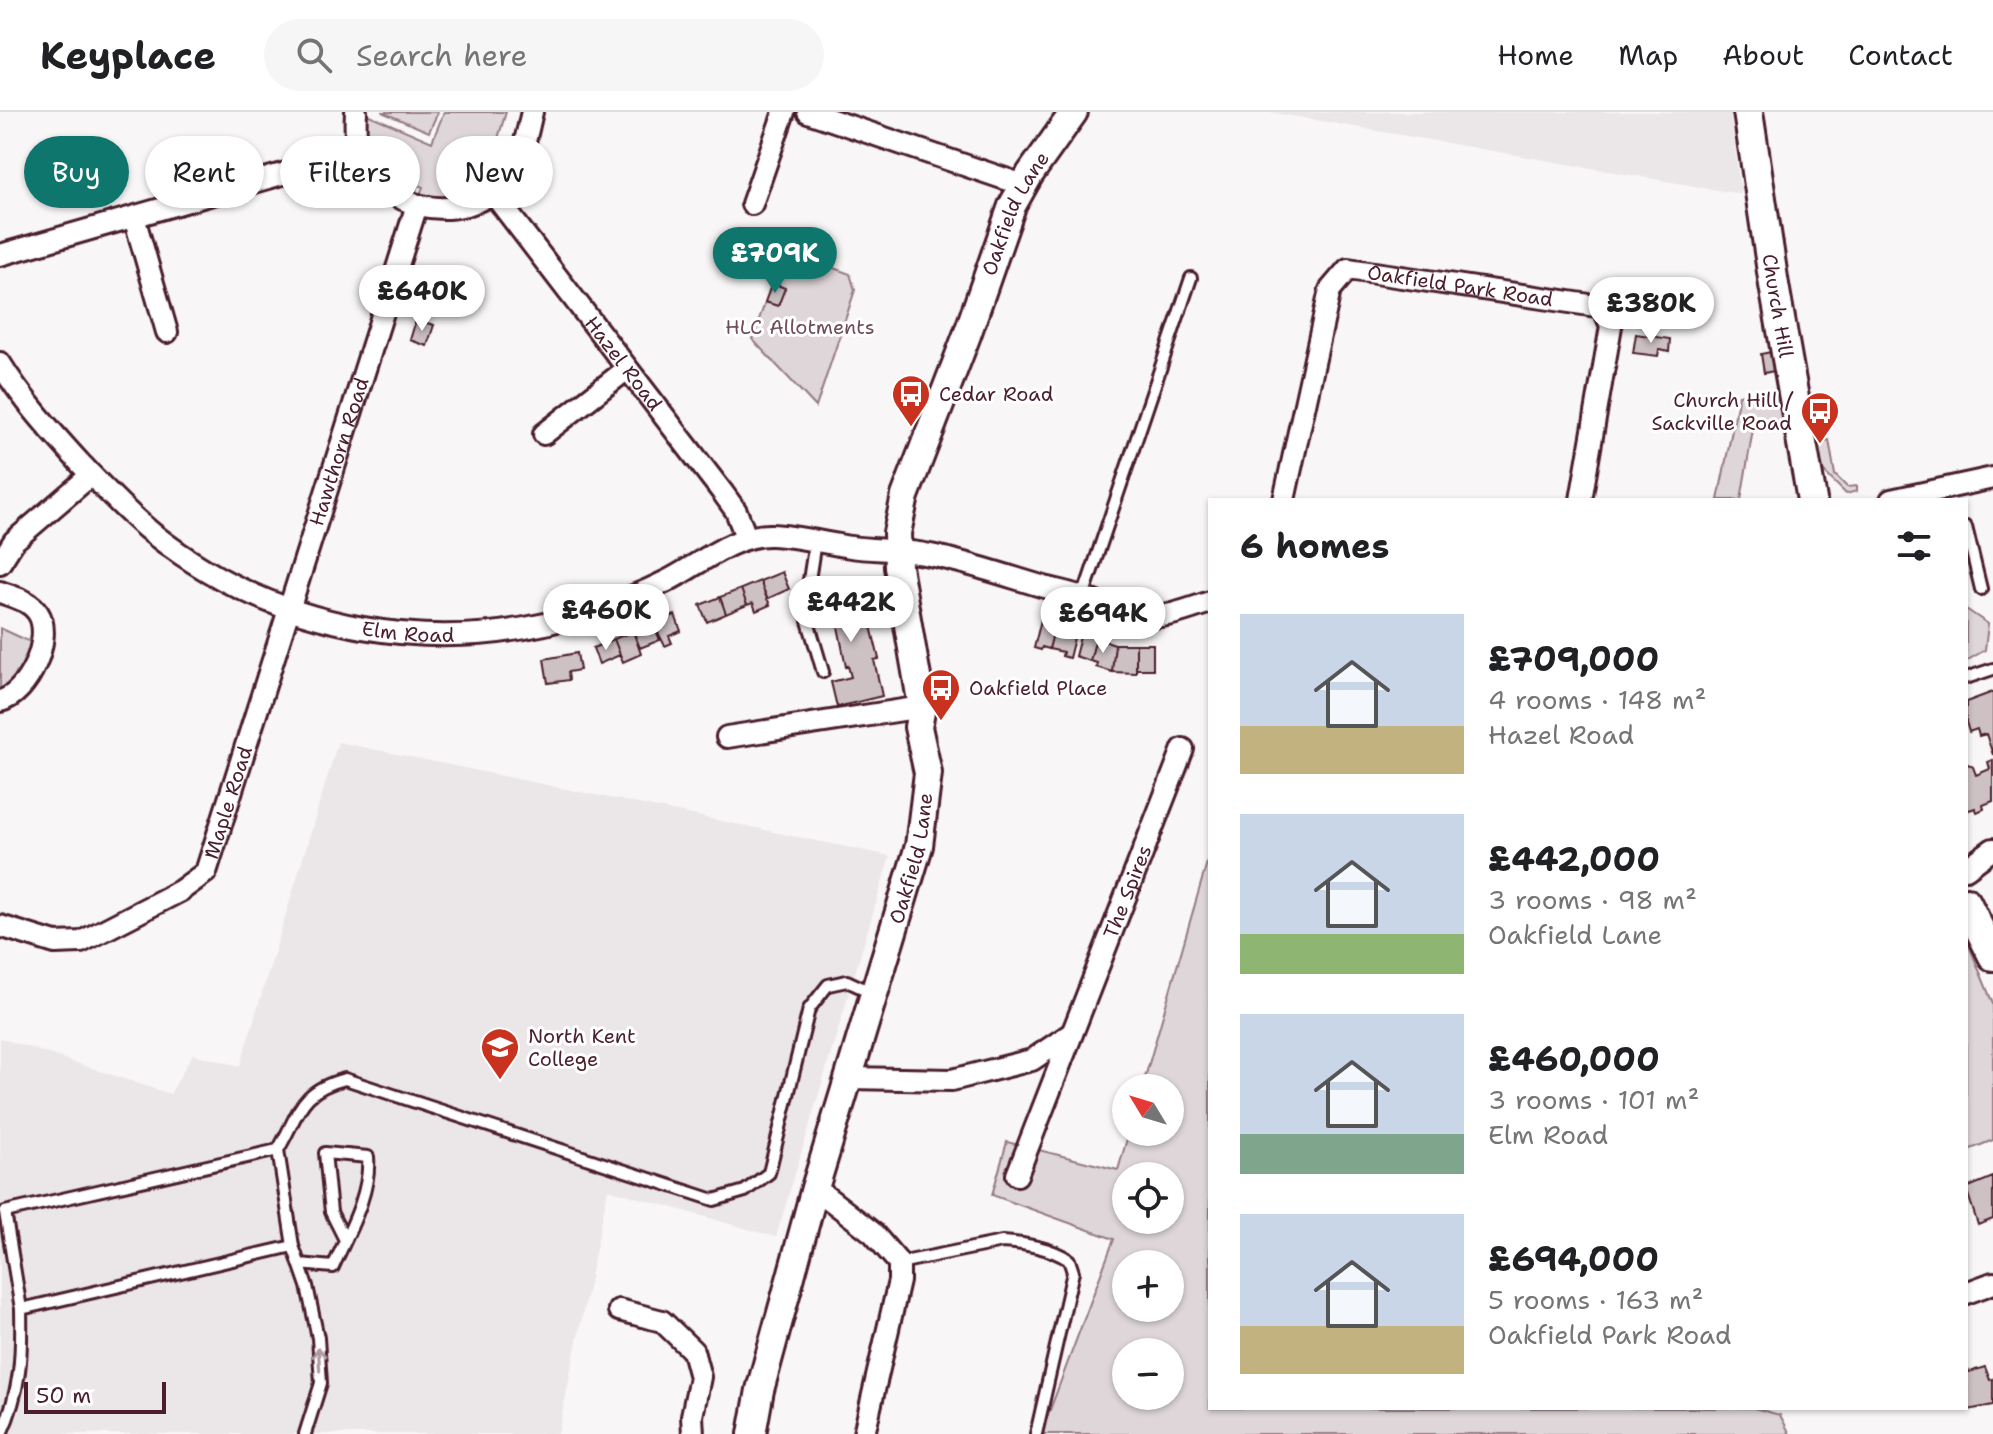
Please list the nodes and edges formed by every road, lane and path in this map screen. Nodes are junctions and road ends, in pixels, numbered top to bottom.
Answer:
1 (356, 112) edge
2 (532, 112) edge
3 (784, 112) edge
4 (808, 112) edge
5 (1074, 112) edge
6 (1748, 112) edge
7 (355, 136) edge
8 (525, 136) edge
9 (280, 175) edge
10 (1023, 185) junction
11 (752, 204) dead end
12 (416, 208) edge
13 (437, 208) edge
14 (457, 208) edge
15 (504, 208) edge
16 (134, 217) junction
17 (0, 255) edge
18 (1191, 278) dead end
19 (167, 332) dead end
20 (0, 363) edge
21 (627, 369) junction
22 (544, 434) dead end
23 (91, 475) junction
24 (1993, 478) edge
25 (1957, 493) edge
26 (1284, 498) edge
27 (1581, 498) edge
28 (1812, 498) edge
29 (1910, 498) edge
30 (1968, 535) edge
31 (746, 537) junction
32 (815, 541) junction
33 (896, 552) junction
34 (0, 563) edge
35 (1981, 589) dead end
36 (0, 592) edge
37 (1083, 597) junction
38 (1208, 603) edge
39 (288, 608) junction
40 (1993, 669) edge
41 (823, 672) dead end
42 (1968, 677) edge
43 (0, 701) edge
44 (922, 707) junction
45 (727, 737) dead end
46 (1183, 749) dead end
47 (1993, 849) edge
48 (1968, 868) edge
49 (1968, 906) edge
50 (0, 926) edge
51 (1993, 956) edge
52 (874, 994) junction
53 (1072, 1033) junction
54 (849, 1078) junction
55 (278, 1150) junction
56 (1017, 1175) dead end
57 (815, 1188) junction
58 (345, 1240) junction
59 (293, 1246) junction
60 (899, 1263) junction
61 (299, 1264) junction
62 (1993, 1283) edge
63 (1968, 1292) edge
64 (21, 1309) junction
65 (619, 1310) dead end
66 (1, 1434) edge
67 (305, 1434) edge
68 (693, 1434) edge
69 (752, 1434) edge
70 (864, 1434) edge
71 (1036, 1434) edge

1 - 7 street
2 - 8 street
3 - 11 street
4 - 10 street
5 - 10 street, Oakfield Lane
6 - 28 main road, Church Hill
9 - 16 street
10 - 33 street, Oakfield Lane
12 - 39 street, Hawthorn Road
13 - 14 street
15 - 21 street, Hazel Road
16 - 17 street
16 - 19 street
18 - 37 lane
20 - 23 street, Elm Road
21 - 22 street
21 - 31 street, Hazel Road
23 - 34 street
23 - 39 street, Elm Road
24 - 25 street
25 - 29 street
26 - 27 street, Oakfield Park Road
30 - 35 lane
31 - 32 street, Elm Road
31 - 39 street, Elm Road
32 - 33 street, Elm Road
32 - 41 lane
33 - 37 street
33 - 44 street, Oakfield Lane
36 - 43 street
37 - 38 street
39 - 50 street, Maple Road
40 - 42 lane
44 - 45 street
44 - 52 street, Oakfield Lane
46 - 53 street, The Spires
47 - 48 street
49 - 51 main road
52 - 54 street, Oakfield Lane
52 - 55 lane
53 - 54 street
53 - 56 street, The Spires
54 - 57 street, Oakfield Lane
55 - 59 lane
55 - 64 lane
57 - 60 street
57 - 69 street, Oakfield Lane
58 - 58 lane
58 - 61 lane
59 - 61 lane
59 - 64 lane
60 - 70 street
60 - 71 lane
67 -> 61 lane
62 - 63 street
64 - 66 lane
65 - 68 street

